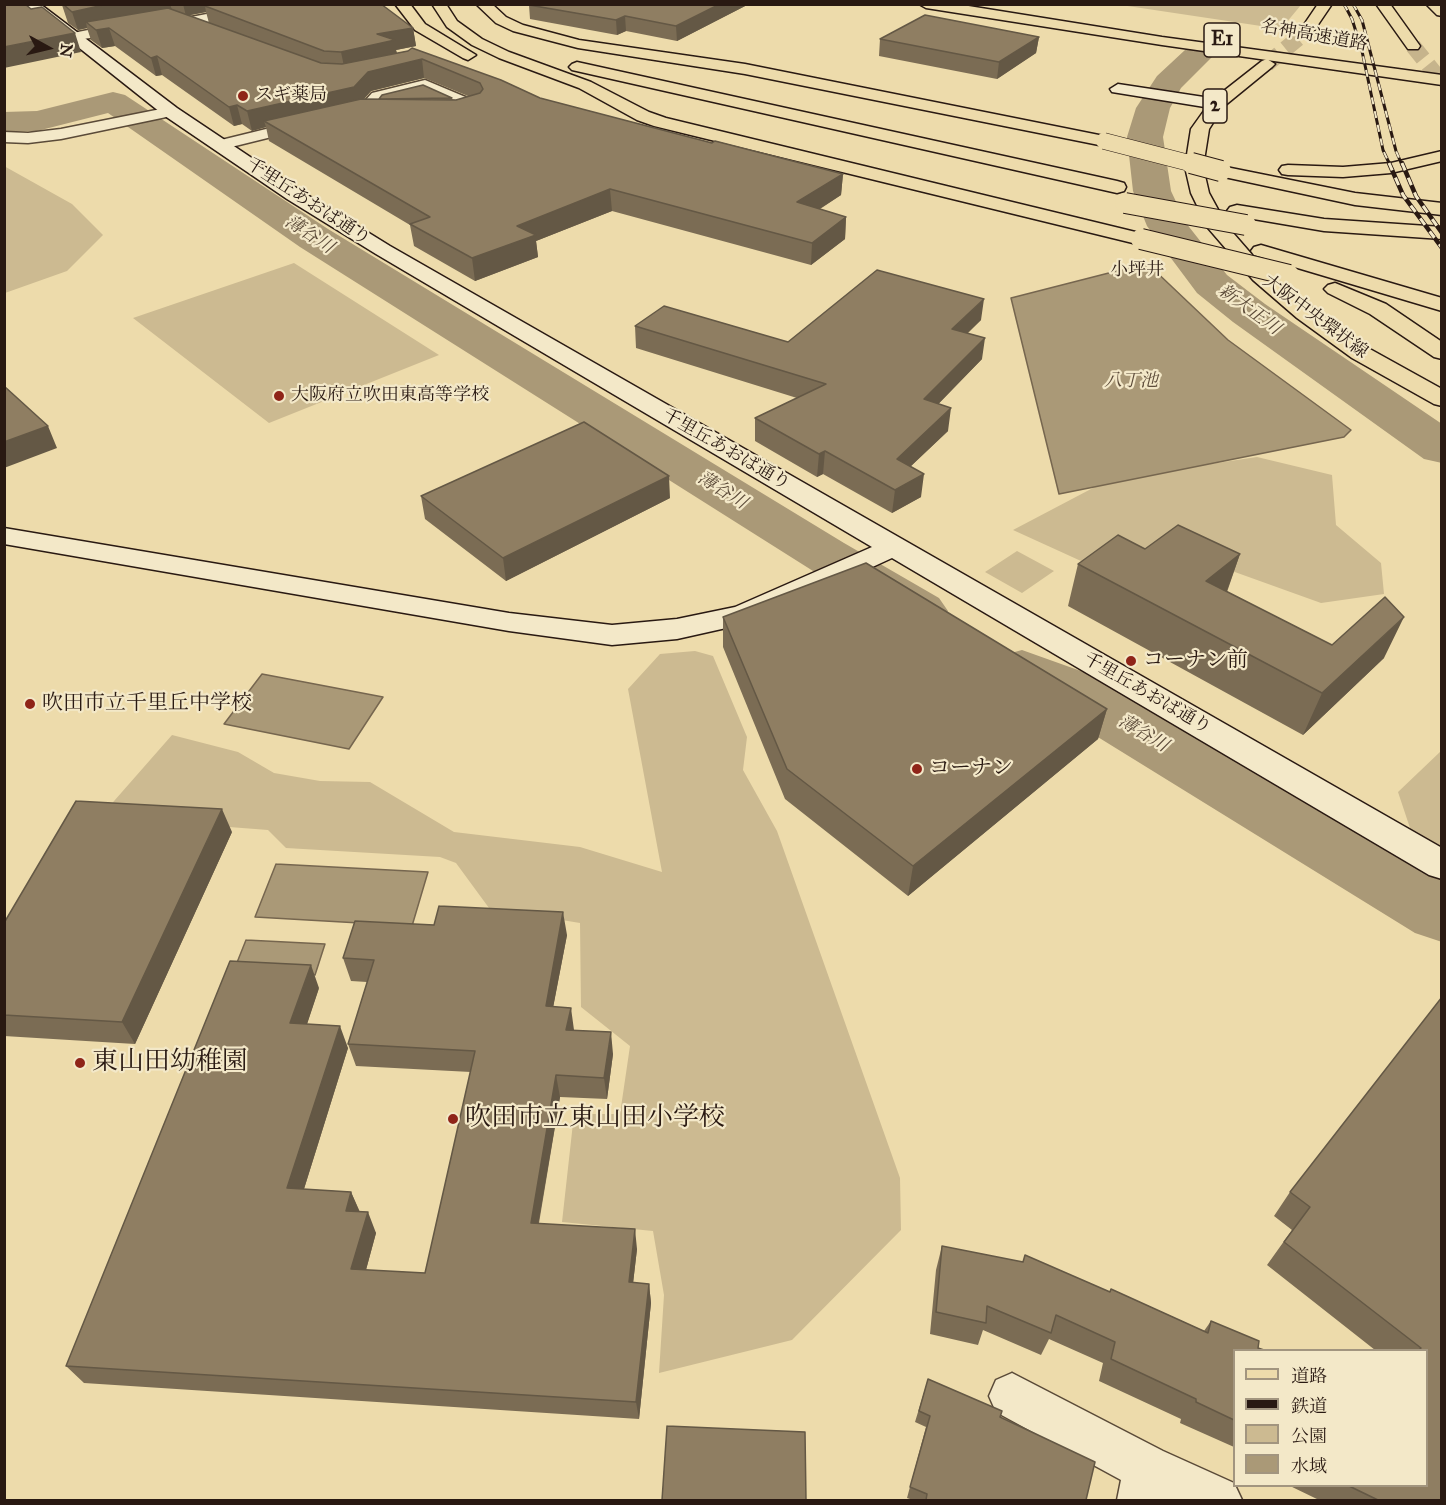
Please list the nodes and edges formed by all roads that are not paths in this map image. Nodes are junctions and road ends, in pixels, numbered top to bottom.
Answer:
1 (31, 4) edge
2 (281, 4) edge
3 (402, 4) edge
4 (439, 4) edge
5 (483, 4) edge
6 (913, 4) edge
7 (926, 4) edge
8 (1002, 4) edge
9 (1325, 4) edge
10 (1383, 4) edge
11 (1433, 4) edge
12 (158, 6) edge
13 (520, 11) dead end
14 (967, 12) junction
15 (1442, 12) edge
16 (467, 15) dead end
17 (180, 20) junction
18 (208, 30) edge
19 (73, 37) junction
20 (1289, 39) tunnel mouth
21 (1409, 54) tunnel mouth
22 (660, 56) junction
23 (1267, 64) tunnel mouth
24 (1442, 79) edge
25 (1118, 89) dead end
26 (1217, 104) junction
27 (626, 107) junction
28 (385, 111) edge
29 (448, 111) edge
30 (171, 112) junction
31 (319, 121) edge
32 (4, 138) edge
33 (219, 145) junction
34 (1442, 156) edge
35 (1221, 166) junction
36 (867, 173) junction
37 (980, 182) dead end
38 (1037, 188) dead end
39 (1124, 204) junction
40 (1442, 209) edge
41 (1242, 218) junction
42 (1442, 233) edge
43 (1413, 250) dead end
44 (1442, 305) edge
45 (1442, 352) edge
46 (1442, 399) edge
47 (4, 536) edge
48 (880, 554) junction
49 (1442, 865) edge
50 (1012, 1396) dead end
51 (1144, 1484) edge
52 (1218, 1500) edge

1 - 19 street, 千里丘あおば通り
2 - 17 street
3 - 27 main road
4 - 27 main road
5 - 22 main road
6 - 14 main road
7 - 14 main road
8 - 24 main road, 名神高速道路 / E1
9 - 20 main road, 名神高速道路
10 - 21 main road
11 - 15 main road
12 - 17 street
13 - 22 main road
14 - 24 main road
16 - 39 main road
17 - 18 street
17 - 19 street
19 - 30 street, 千里丘あおば通り
22 - 35 main road, bridge
23 - 26 main road, 大阪中央環状線 / 2
25 - 26 street
26 - 46 main road, 大阪中央環状線 / 2
27 - 36 main road
28 - 29 street
30 - 32 street
30 - 33 street, 千里丘あおば通り
31 - 33 street
33 - 48 street, 千里丘あおば通り
34 - 35 main road
35 - 40 main road
36 - 37 main road
36 - 39 main road
36 - 45 main road, bridge
38 - 39 main road
39 - 41 main road, bridge
39 - 44 main road
41 - 42 main road
41 - 43 main road
47 - 48 street
48 - 49 street, 千里丘あおば通り
50 - 51 street
51 - 52 street

